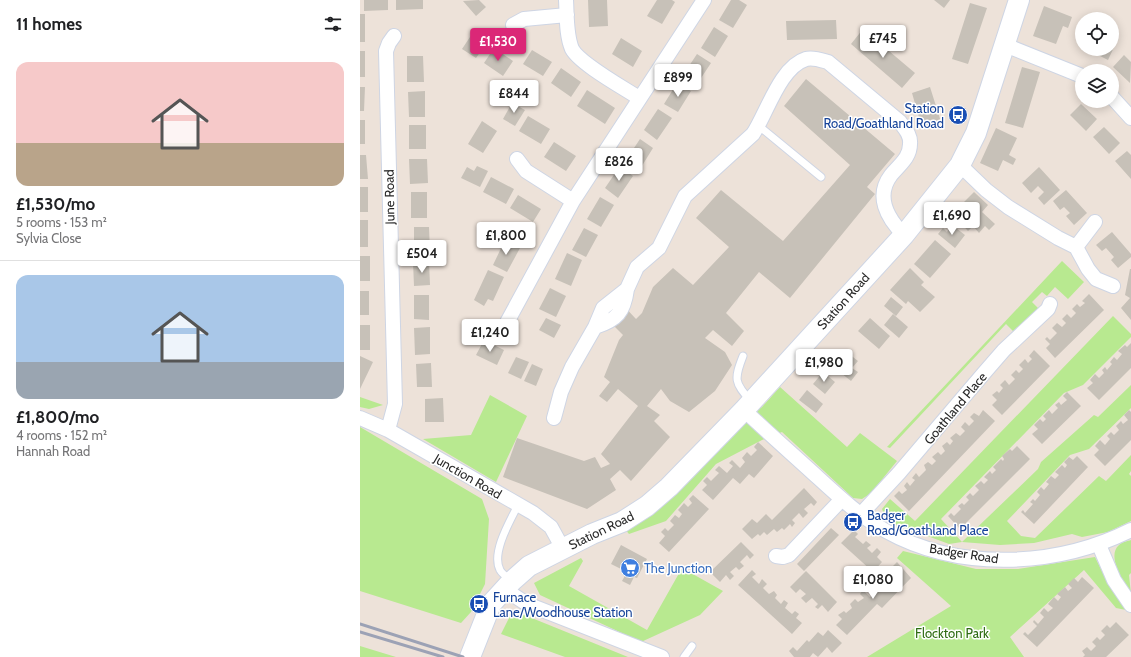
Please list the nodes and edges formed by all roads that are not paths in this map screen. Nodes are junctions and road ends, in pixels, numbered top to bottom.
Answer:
1 (566, 0) edge
2 (704, 0) edge
3 (1019, 0) edge
4 (567, 15) junction
5 (513, 25) dead end
6 (394, 36) dead end
7 (1005, 45) junction
8 (1075, 73) edge
9 (639, 98) junction
10 (1119, 105) edge
11 (1131, 118) edge
12 (759, 126) junction
13 (518, 159) dead end
14 (960, 165) junction
15 (821, 177) dead end
16 (573, 201) junction
17 (1095, 222) dead end
18 (904, 235) junction
19 (1076, 247) junction
20 (1113, 286) dead end
21 (1050, 304) dead end
22 (505, 326) dead end
23 (743, 356) dead end
24 (747, 406) junction
25 (360, 418) edge
26 (554, 418) dead end
27 (388, 430) junction
28 (842, 499) junction
29 (518, 505) junction
30 (861, 514) junction
31 (1131, 530) edge
32 (1099, 545) junction
33 (563, 549) junction
34 (776, 556) dead end
35 (502, 591) junction
36 (1131, 605) edge
37 (692, 646) dead end
38 (470, 657) edge
39 (662, 657) edge
40 (684, 657) edge

1 - 4 street
2 - 9 street
3 - 7 main road, Station Road
4 - 5 street
4 - 9 street
6 - 27 street, June Road
7 - 8 street
7 - 14 main road, Station Road
9 - 16 street
10 - 11 street
12 - 15 lane
12 - 18 street
12 - 26 street
13 - 16 street
14 - 18 main road, Station Road
14 - 19 street
16 - 22 street
17 - 19 street
18 - 24 main road, Station Road
19 - 20 street
21 - 30 street, Goathland Place
23 - 24 lane
24 - 28 street, Badger Road
24 - 33 main road, Station Road
25 - 27 street, Junction Road
27 - 29 street, Junction Road
28 - 30 street, Badger Road
28 - 34 street
29 - 33 street, Junction Road
29 - 35 lane
30 - 32 street, Badger Road
31 - 32 street, Badger Road
32 - 36 street
33 - 35 main road, Station Road
35 - 38 main road
35 - 39 street
37 - 40 lane

